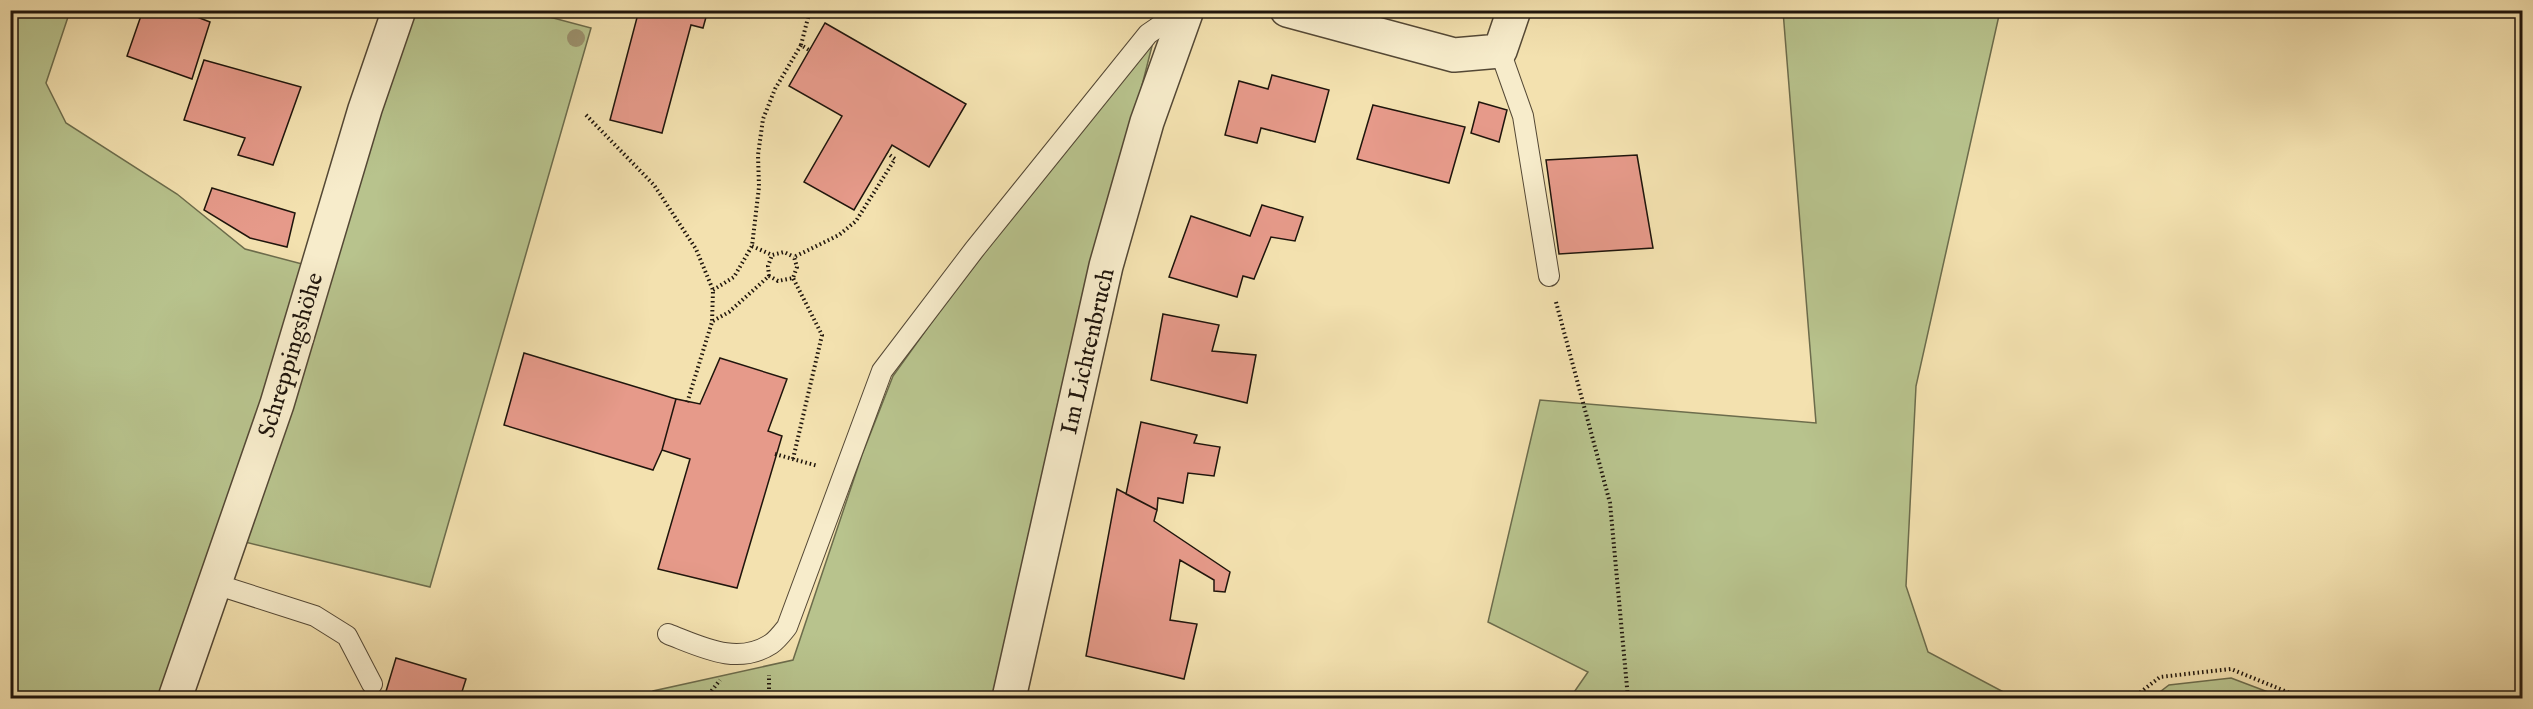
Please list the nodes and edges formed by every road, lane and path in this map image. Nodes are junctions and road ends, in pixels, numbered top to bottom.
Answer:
1 (399, 10) edge
2 (810, 10) edge
3 (1185, 10) edge
4 (1287, 10) edge
5 (1514, 10) edge
6 (801, 45) junction
7 (809, 50) dead end
8 (1500, 51) junction
9 (586, 116) dead end
10 (887, 153) dead end
11 (752, 246) junction
12 (772, 255) junction
13 (794, 256) junction
14 (769, 276) junction
15 (1549, 276) joint
16 (793, 278) junction
17 (713, 290) junction
18 (712, 321) junction
19 (687, 403) dead end
20 (775, 454) dead end
21 (793, 459) junction
22 (843, 473) junction
23 (215, 584) junction
24 (668, 634) dead end
25 (769, 683) dead end
26 (372, 684) dead end
27 (176, 699) edge
28 (769, 699) edge
29 (1009, 699) edge
30 (1628, 699) edge
31 (2133, 699) edge
32 (2302, 699) edge

1 - 23 street, Schreppingshöhe
2 - 6 path
3 - 22 lane
3 - 29 street, Im Lichtenbruch
4 - 8 street
5 - 8 street
6 - 7 path
6 - 11 path
8 - 15 lane
9 - 17 path
10 - 13 path
11 - 12 path
11 - 17 path
12 - 13 path
12 - 14 path
13 - 16 path
14 - 16 path
14 - 18 path
15 - 30 path
16 - 21 path
17 - 18 path
18 - 19 path
20 - 21 path
21 - 22 path
22 - 24 lane
23 - 26 lane
23 - 27 street, Schreppingshöhe
25 - 28 path
31 - 32 path

